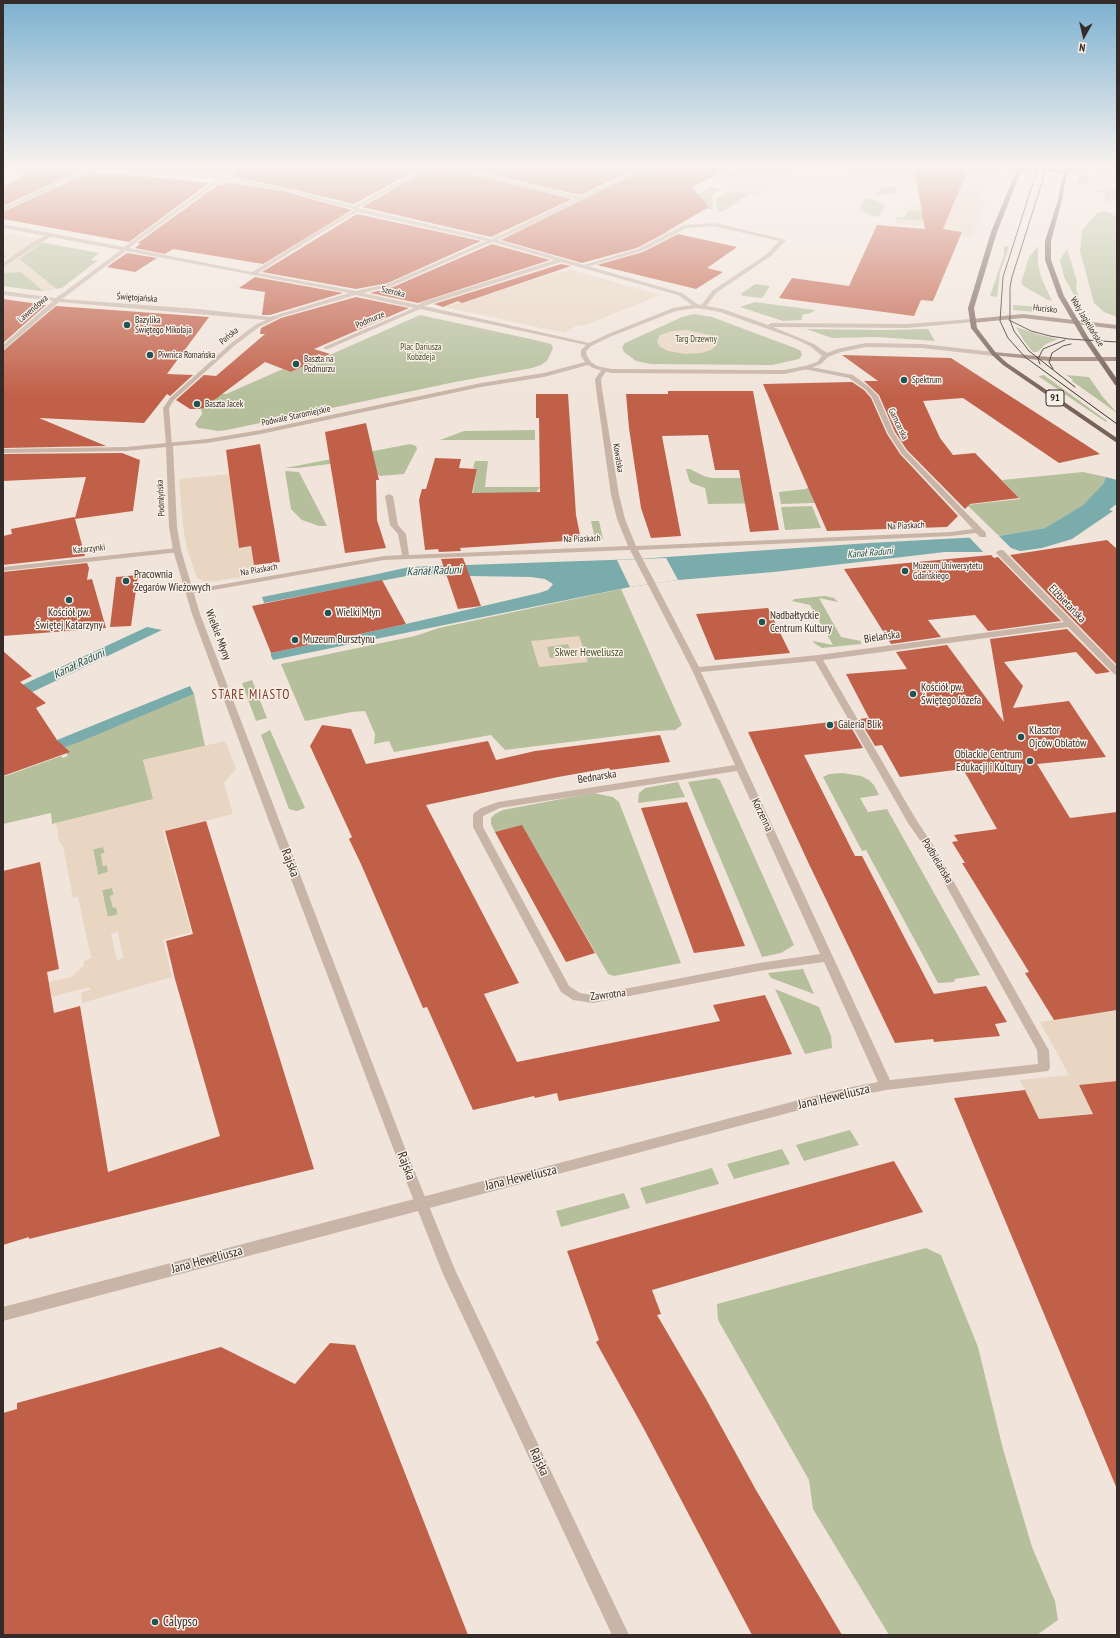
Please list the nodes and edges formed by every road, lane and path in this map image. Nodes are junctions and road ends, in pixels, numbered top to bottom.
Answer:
1 (34, 243) edge
2 (95, 243) edge
3 (132, 243) edge
4 (301, 243) edge
5 (488, 243) edge
6 (502, 243) edge
7 (653, 243) edge
8 (780, 243) edge
9 (991, 243) edge
10 (1048, 243) edge
11 (124, 249) junction
12 (560, 260) junction
13 (3, 265) edge
14 (583, 266) junction
15 (254, 273) junction
16 (3, 293) edge
17 (356, 293) junction
18 (57, 300) junction
19 (700, 306) junction
20 (419, 307) junction
21 (270, 319) junction
22 (972, 321) junction
23 (1076, 322) junction
24 (762, 325) junction
25 (1117, 327) edge
26 (589, 345) junction
27 (3, 348) edge
28 (326, 348) dead end
29 (994, 354) junction
30 (826, 356) junction
31 (1117, 359) edge
32 (1100, 360) junction
33 (589, 363) junction
34 (806, 368) junction
35 (604, 370) junction
36 (1116, 382) edge
37 (1117, 441) edge
38 (169, 445) junction
39 (3, 451) edge
40 (389, 496) dead end
41 (980, 532) joint
42 (633, 548) junction
43 (177, 550) junction
44 (1000, 552) dead end
45 (406, 557) junction
46 (3, 568) edge
47 (190, 592) junction
48 (1071, 624) junction
49 (818, 658) junction
50 (696, 670) junction
51 (1117, 672) edge
52 (223, 684) joint
53 (740, 767) junction
54 (481, 832) joint
55 (827, 957) junction
56 (1044, 1068) joint
57 (886, 1085) junction
58 (421, 1204) junction
59 (3, 1314) edge
60 (621, 1635) edge

1 - 13 street
2 - 11 street, Szeroka
3 - 11 street, Lawendowa
4 - 15 street
5 - 17 street, Pańska
6 - 12 street
7 - 14 street
8 - 19 street
9 - 22 main road
10 - 23 main road, Wały Jagiellońskie
11 - 15 street, Szeroka
11 - 18 street, Lawendowa
12 - 14 street
12 - 20 street, Podmurze
14 - 19 street
15 - 17 street, Szeroka
16 - 18 street, Świętojańska
17 - 20 street, Szeroka
17 - 21 street, Pańska
18 - 21 street, Świętojańska
18 - 27 street, Lawendowa
19 - 24 street
19 - 26 street
20 - 26 street, Szeroka
20 - 28 street, Podmurze
21 - 38 street, Pańska
22 - 23 main road, Hucisko
22 - 24 street
22 - 29 main road, 91
23 - 25 main road, Hucisko
23 - 32 main road, Wały Jagiellońskie
24 - 30 street
26 - 33 street
29 - 30 street
29 - 32 main road
29 - 37 main road, 91
30 - 34 street
31 - 32 main road
32 - 36 main road, Wały Jagiellońskie
33 - 35 street
33 - 38 street, Podwale Staromiejskie
34 - 35 street
34 - 41 street, Garncarska
35 - 42 street, Kowalska
38 - 39 street, Podwale Staromiejskie
38 - 43 street, Podmłyńska
40 - 45 street
41 - 42 street, Na Piaskach
42 - 45 street, Na Piaskach
42 - 50 street, Korzenna
43 - 46 street, Katarzynki
43 - 47 street, Wielkie Młyny
44 - 48 street, Elżbietańska
45 - 47 street, Na Piaskach
47 - 52 street, Wielkie Młyny
48 - 49 street, Bielańska
48 - 51 street, Elżbietańska
49 - 50 street, Bielańska
49 - 56 street, Podbielańska
50 - 53 street, Korzenna
52 - 58 street, Rajska
53 - 54 street, Bednarska
53 - 55 street, Korzenna
54 - 55 street, Zawrotna
55 - 57 street, Korzenna
56 - 57 street, Jana Heweliusza
57 - 58 street, Jana Heweliusza
58 - 59 street, Jana Heweliusza
58 - 60 street, Rajska

